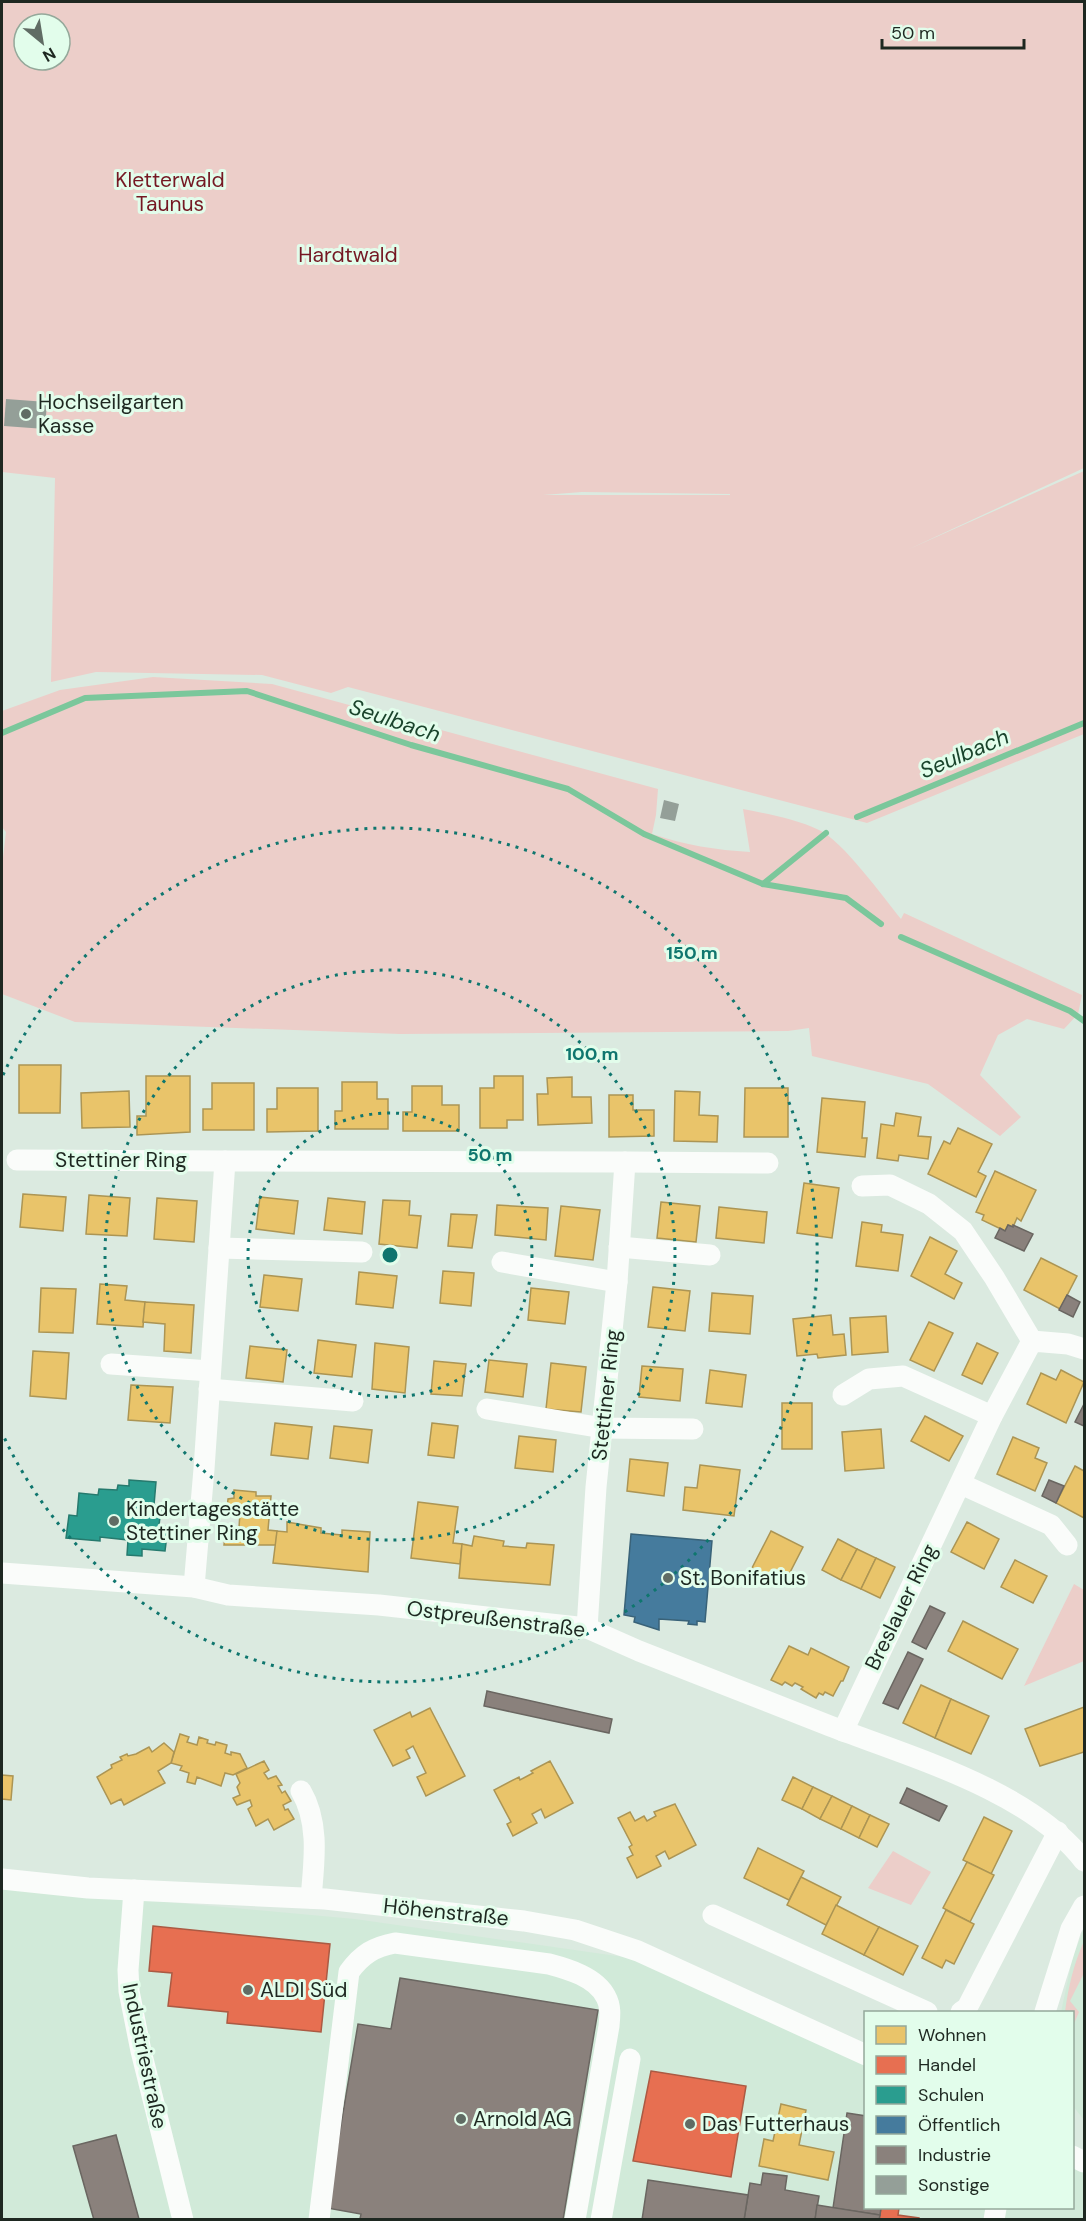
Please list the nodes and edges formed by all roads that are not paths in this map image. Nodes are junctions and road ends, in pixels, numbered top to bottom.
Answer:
1 (17, 1160) dead end
2 (225, 1161) junction
3 (625, 1162) junction
4 (768, 1163) dead end
5 (862, 1186) dead end
6 (619, 1247) junction
7 (219, 1248) junction
8 (362, 1252) dead end
9 (710, 1255) dead end
10 (501, 1262) dead end
11 (617, 1282) junction
12 (1032, 1341) junction
13 (1084, 1349) edge
14 (111, 1364) dead end
15 (209, 1380) junction
16 (843, 1395) dead end
17 (353, 1401) dead end
18 (487, 1409) dead end
19 (992, 1416) junction
20 (603, 1428) junction
21 (693, 1429) dead end
22 (961, 1484) junction
23 (1067, 1545) dead end
24 (2, 1573) edge
25 (194, 1587) junction
26 (587, 1628) junction
27 (843, 1731) junction
28 (301, 1791) dead end
29 (1058, 1832) junction
30 (1084, 1861) edge
31 (2, 1880) edge
32 (134, 1890) junction
33 (311, 1898) junction
34 (1084, 1906) edge
35 (713, 1915) dead end
36 (923, 2011) edge
37 (963, 2011) edge
38 (1046, 2011) edge
39 (864, 2054) edge
40 (630, 2059) dead end
41 (183, 2220) edge
42 (319, 2220) edge
43 (575, 2220) edge
44 (601, 2220) edge

1 - 2 street, Stettiner Ring
2 - 3 street, Stettiner Ring
2 - 7 street
3 - 4 street, Stettiner Ring
3 - 6 street, Stettiner Ring
5 - 12 street
6 - 9 street
6 - 11 street, Stettiner Ring
7 - 8 street
7 - 15 street
10 - 11 street
11 - 20 street, Stettiner Ring
12 - 13 street
12 - 19 street, Breslauer Ring
14 - 15 street
15 - 17 street
15 - 25 street
16 - 19 street
18 - 20 street
19 - 22 street, Breslauer Ring
20 - 21 street
20 - 26 street, Stettiner Ring
22 - 23 street
22 - 27 street, Breslauer Ring
24 - 25 street, Ostpreußenstraße
25 - 26 street, Ostpreußenstraße
26 - 27 street, Ostpreußenstraße
27 - 29 street, Ostpreußenstraße
28 - 33 street
29 - 30 street, Ostpreußenstraße
29 - 37 street
31 - 32 street, Höhenstraße
32 - 33 street, Höhenstraße
32 - 41 street, Industriestraße
33 - 39 street, Höhenstraße
34 - 38 street
35 - 36 street
40 - 44 street
42 - 43 street

